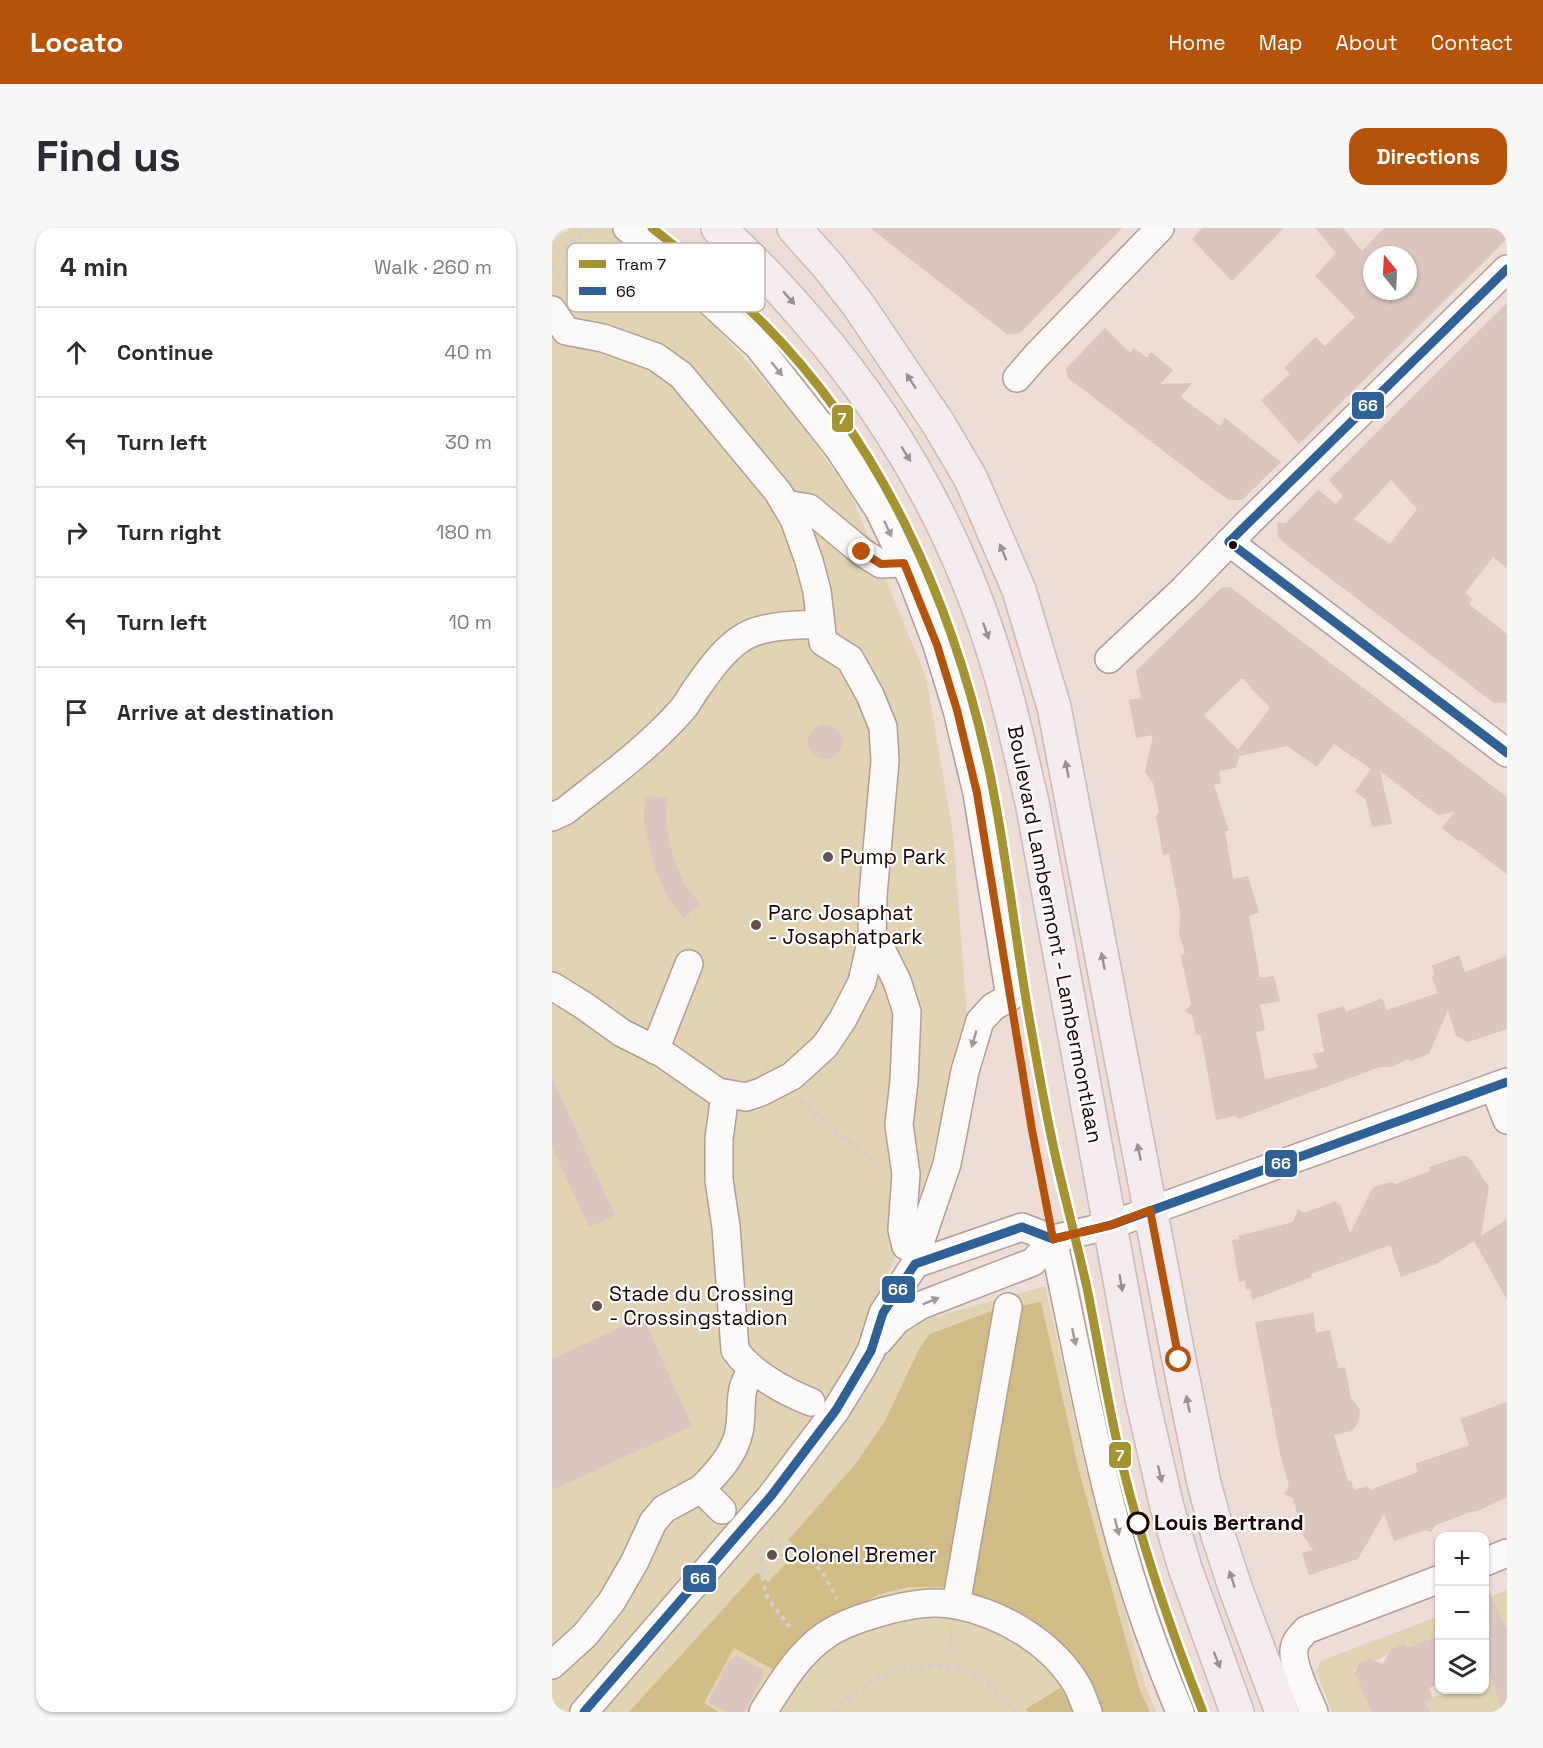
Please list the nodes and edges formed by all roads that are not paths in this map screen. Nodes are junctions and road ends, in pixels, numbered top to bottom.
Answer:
1 (627, 228) edge
2 (718, 228) edge
3 (794, 228) edge
4 (1160, 228) edge
5 (645, 243) edge
6 (736, 243) edge
7 (1507, 269) edge
8 (765, 272) edge
9 (552, 309) edge
10 (721, 312) edge
11 (1017, 378) dead end
12 (785, 504) junction
13 (1229, 542) junction
14 (904, 563) junction
15 (819, 624) junction
16 (1109, 659) dead end
17 (1506, 750) edge
18 (552, 817) edge
19 (872, 938) junction
20 (689, 964) dead end
21 (552, 986) edge
22 (655, 1050) junction
23 (1501, 1084) edge
24 (725, 1094) junction
25 (1507, 1120) edge
26 (1150, 1210) junction
27 (1111, 1225) junction
28 (1053, 1239) junction
29 (910, 1255) junction
30 (1008, 1307) dead end
31 (871, 1351) junction
32 (753, 1370) junction
33 (811, 1402) dead end
34 (701, 1489) junction
35 (722, 1510) dead end
36 (1507, 1553) edge
37 (1489, 1560) edge
38 (1435, 1581) edge
39 (956, 1605) junction
40 (552, 1665) edge
41 (584, 1712) edge
42 (763, 1712) edge
43 (1088, 1712) edge
44 (1180, 1712) edge
45 (1237, 1712) edge
46 (1282, 1712) edge
47 (1314, 1712) edge

1 -> 5 street
2 -> 6 main road, Boulevard Lambermont - Lambermontlaan
26 -> 3 main road, Boulevard Lambermont - Lambermontlaan
4 - 11 street
7 - 13 street
8 -> 27 main road, Boulevard Lambermont - Lambermontlaan
9 - 12 street
10 -> 14 street
12 - 14 street
12 - 15 street
13 - 16 street
13 - 17 street
14 -> 29 street
15 - 18 street
15 - 19 street
19 - 24 street
19 - 29 street
20 - 22 street
21 - 22 street
22 - 24 street
23 - 25 street
23 - 26 street
24 - 32 street
26 - 27 street
46 -> 26 main road, Boulevard Lambermont - Lambermontlaan
27 - 28 street
27 -> 45 main road, Boulevard Lambermont - Lambermontlaan
28 - 29 street
31 -> 28 street
28 -> 44 street
29 - 31 street
30 - 39 street
31 - 41 street
32 - 33 street
32 - 34 street
34 - 35 street
34 - 40 street
36 - 37 street
38 - 47 street
39 - 42 street
39 - 43 street

